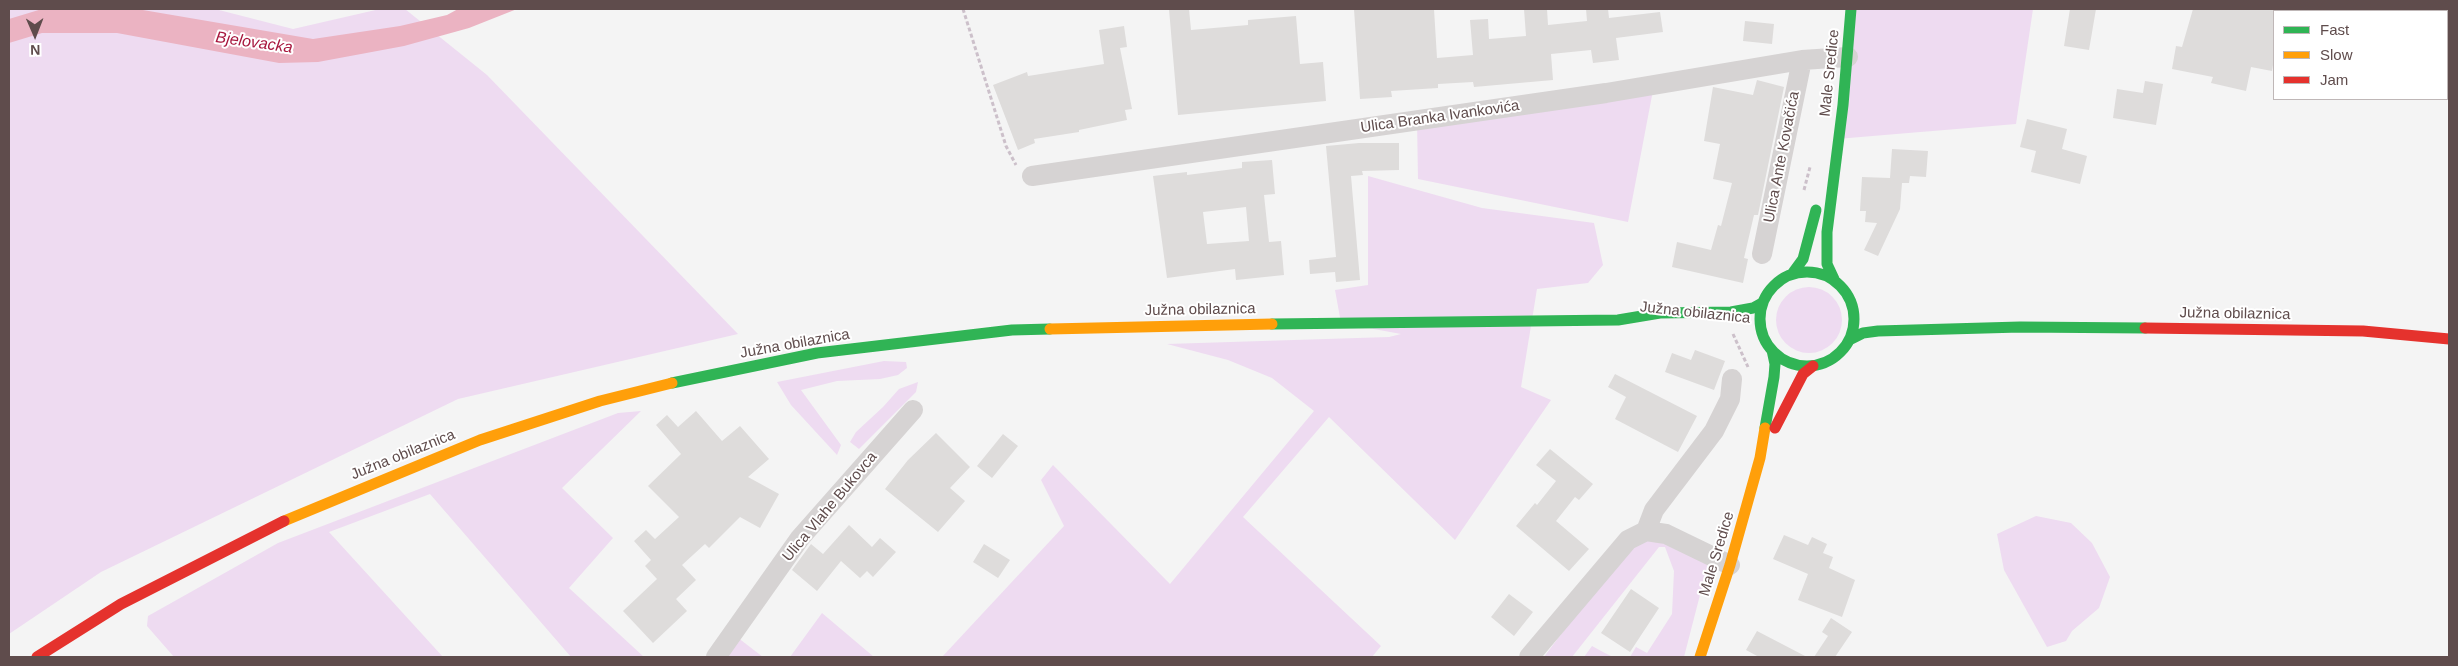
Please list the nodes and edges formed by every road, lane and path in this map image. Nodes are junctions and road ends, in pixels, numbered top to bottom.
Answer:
1 (963, 9) edge
2 (1851, 9) edge
3 (1848, 58) junction
4 (1802, 60) junction
5 (1837, 139) junction
6 (1032, 176) joint
7 (1762, 254) dead end
8 (1792, 274) junction
9 (1834, 279) junction
10 (1850, 298) junction
11 (1762, 303) junction
12 (1864, 308) dead end
13 (1949, 317) dead end
14 (1618, 320) junction
15 (1656, 326) dead end
16 (2020, 327) junction
17 (1747, 332) dead end
18 (2449, 338) edge
19 (1850, 339) junction
20 (1769, 346) junction
21 (1813, 366) junction
22 (1732, 379) dead end
23 (913, 410) dead end
24 (1760, 458) junction
25 (1646, 531) junction
26 (1730, 565) junction
27 (37, 657) edge
28 (716, 657) edge
29 (1529, 657) edge
30 (1700, 657) edge

1 - 6 path
2 - 3 main road, Male Sredice
3 - 4 street, Ulica Branka Ivankovića
3 - 5 main road, Male Sredice
4 - 6 street, Ulica Branka Ivankovića
4 - 7 street, Ulica Ante Kovačića
5 - 8 main road, Male Sredice
5 - 9 main road, Male Sredice
8 - 9 main road
8 - 11 main road
9 - 10 main road
10 - 12 main road
10 - 19 main road
11 - 14 main road, Južna obilaznica
11 - 20 main road
13 - 16 main road, Južna obilaznica
14 - 15 main road, Južna obilaznica
14 - 27 main road, Južna obilaznica
16 - 18 main road, Južna obilaznica
16 - 19 main road, Južna obilaznica
17 - 20 main road, Južna obilaznica
19 - 21 main road
20 - 21 main road
20 - 24 main road, Male Sredice
21 - 24 main road, Male Sredice
22 - 25 street
23 - 28 street, Ulica Vlahe Bukovca
24 - 26 main road, Male Sredice
25 - 26 street
25 - 29 street
26 - 30 main road, Male Sredice

